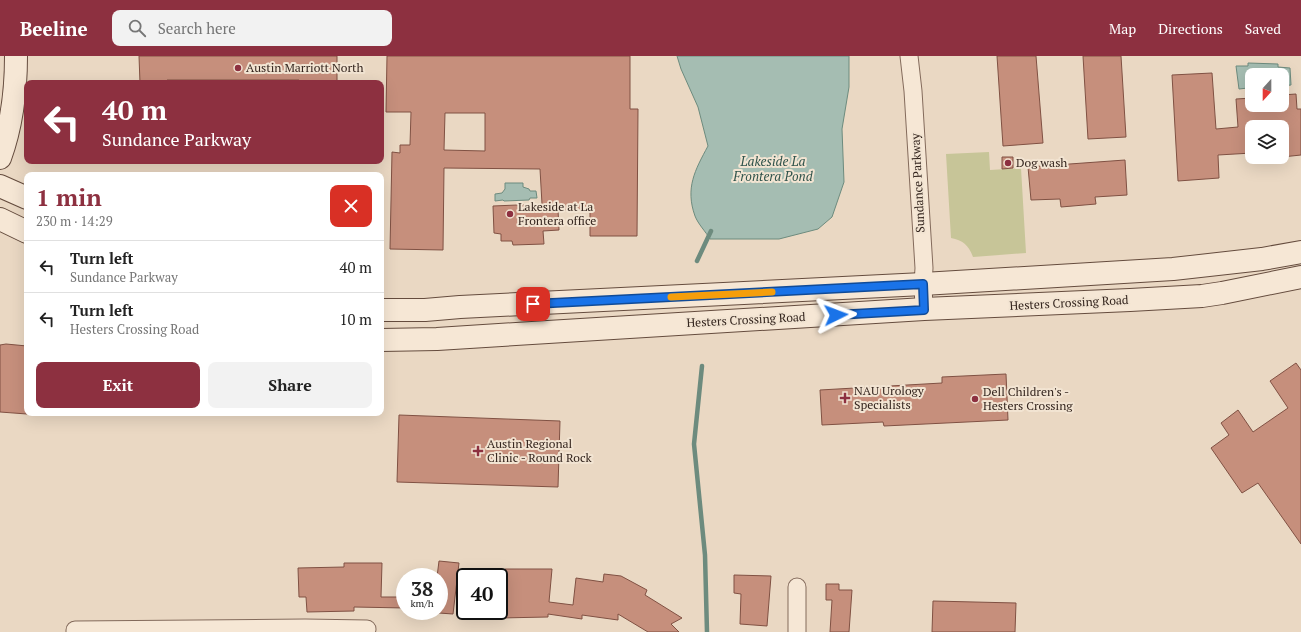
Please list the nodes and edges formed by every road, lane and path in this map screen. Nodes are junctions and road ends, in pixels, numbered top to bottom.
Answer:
1 (16, 56) edge
2 (909, 56) edge
3 (0, 158) edge
4 (0, 186) edge
5 (24, 197) edge
6 (0, 219) edge
7 (24, 231) edge
8 (1301, 252) edge
9 (1301, 264) edge
10 (1293, 279) edge
11 (923, 284) junction
12 (384, 310) edge
13 (924, 310) junction
14 (384, 340) edge
15 (797, 587) dead end
16 (367, 629) dead end
17 (198, 630) edge
18 (305, 630) edge
19 (75, 631) edge
20 (797, 632) edge

1 - 3 street
2 - 11 street, Sundance Parkway
4 - 5 street
6 - 7 street
8 - 11 street
9 - 10 street
10 - 13 street, Hesters Crossing Road
11 - 12 street
11 - 13 street, Sundance Parkway
13 - 14 street, Hesters Crossing Road
15 - 20 street
16 - 18 street
17 - 18 street
17 - 19 street

